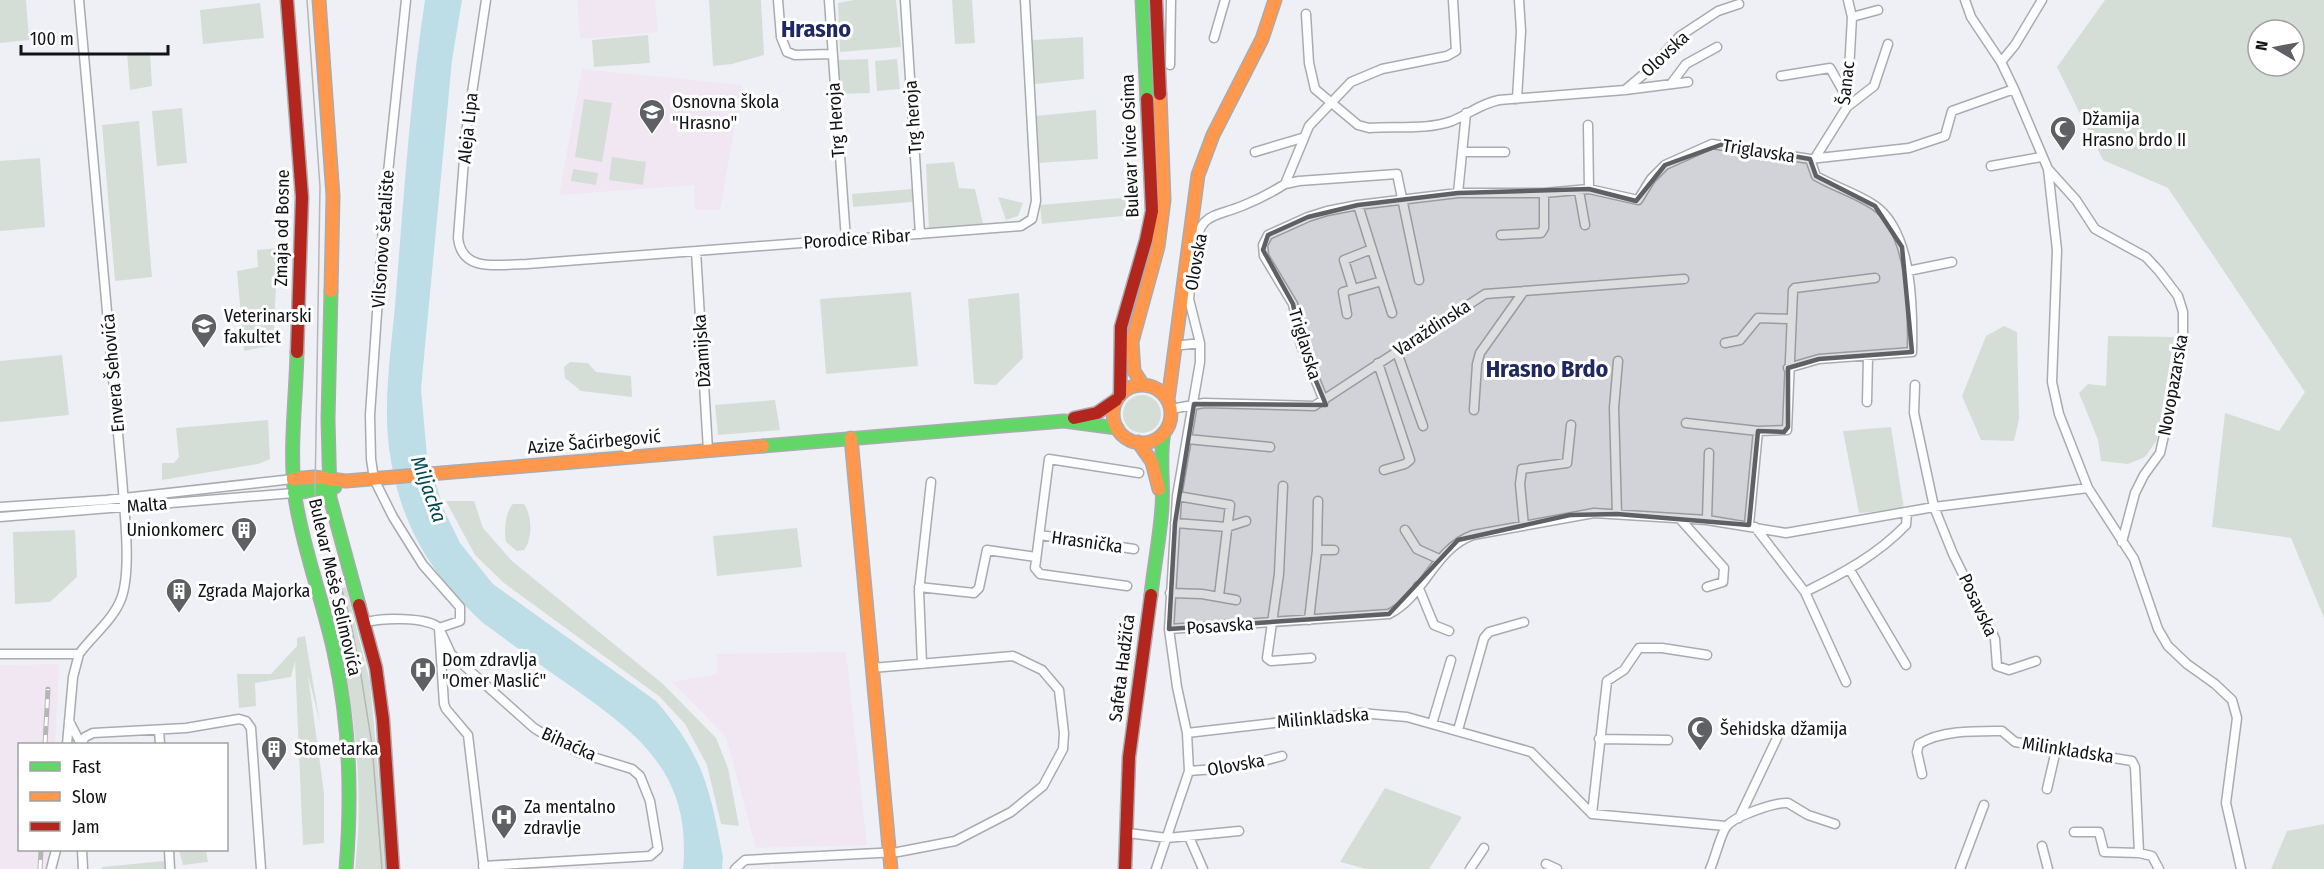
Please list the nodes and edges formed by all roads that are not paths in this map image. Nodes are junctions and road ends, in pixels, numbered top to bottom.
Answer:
1 (79, 0) edge
2 (287, 0) edge
3 (319, 0) edge
4 (406, 0) edge
5 (486, 0) edge
6 (778, 0) edge
7 (829, 0) edge
8 (905, 0) edge
9 (1025, 0) edge
10 (1142, 0) edge
11 (1156, 0) edge
12 (1171, 0) edge
13 (1225, 0) edge
14 (1275, 0) edge
15 (1453, 0) edge
16 (1520, 0) edge
17 (1848, 0) edge
18 (1965, 0) edge
19 (2042, 0) edge
20 (1739, 4) dead end
21 (1878, 10) dead end
22 (1306, 14) dead end
23 (1852, 17) junction
24 (1214, 38) dead end
25 (1888, 44) dead end
26 (1717, 47) dead end
27 (831, 54) junction
28 (2001, 62) junction
29 (1170, 65) dead end
30 (1781, 76) dead end
31 (1688, 82) dead end
32 (1671, 84) junction
33 (2014, 89) junction
34 (1625, 90) junction
35 (1517, 99) junction
36 (1333, 102) junction
37 (1847, 103) junction
38 (1466, 112) junction
39 (1588, 124) dead end
40 (1302, 138) junction
41 (1255, 152) dead end
42 (1462, 152) junction
43 (1505, 152) dead end
44 (2041, 157) junction
45 (1812, 159) junction
46 (1990, 166) dead end
47 (2048, 170) junction
48 (1285, 184) junction
49 (1589, 189) junction
50 (1579, 191) junction
51 (1458, 193) junction
52 (1544, 193) junction
53 (1401, 199) junction
54 (1358, 205) junction
55 (1585, 225) dead end
56 (920, 234) junction
57 (1501, 235) dead end
58 (846, 240) junction
59 (1372, 249) junction
60 (696, 251) junction
61 (464, 256) joint
62 (1952, 262) dead end
63 (1908, 271) junction
64 (1875, 278) dead end
65 (1684, 279) dead end
66 (1419, 280) dead end
67 (1382, 281) junction
68 (1353, 289) junction
69 (1524, 291) junction
70 (1392, 313) dead end
71 (1347, 314) dead end
72 (1790, 319) junction
73 (1200, 343) junction
74 (1725, 343) dead end
75 (1173, 346) junction
76 (1397, 352) junction
77 (1868, 356) junction
78 (1618, 361) dead end
79 (1378, 363) junction
80 (1788, 368) junction
81 (1147, 385) junction
82 (1915, 385) dead end
83 (1118, 398) junction
84 (1324, 401) junction
85 (1867, 402) dead end
86 (1169, 404) junction
87 (1194, 404) junction
88 (1474, 410) dead end
89 (1064, 421) junction
90 (1686, 423) dead end
91 (1571, 425) dead end
92 (1423, 426) dead end
93 (1117, 428) junction
94 (1758, 431) junction
95 (1164, 433) junction
96 (851, 438) junction
97 (1187, 439) junction
98 (1138, 442) junction
99 (1270, 447) dead end
100 (708, 450) junction
101 (1709, 453) dead end
102 (1384, 470) dead end
103 (1138, 473) dead end
104 (293, 479) junction
105 (374, 479) junction
106 (931, 482) dead end
107 (331, 483) junction
108 (1283, 486) dead end
109 (2088, 488) junction
110 (294, 493) junction
111 (1177, 496) junction
112 (1318, 501) dead end
113 (124, 502) junction
114 (0, 507) edge
115 (1934, 507) junction
116 (1162, 508) junction
117 (1907, 513) junction
118 (1617, 514) junction
119 (0, 517) edge
120 (1680, 519) junction
121 (1707, 520) junction
122 (1246, 521) dead end
123 (1175, 522) junction
124 (1524, 526) junction
125 (1752, 526) junction
126 (1227, 527) junction
127 (1405, 530) dead end
128 (1040, 535) junction
129 (2122, 542) junction
130 (1134, 549) dead end
131 (1317, 550) junction
132 (1334, 550) dead end
133 (1036, 557) junction
134 (1439, 559) junction
135 (1850, 570) junction
136 (1127, 586) dead end
137 (1418, 586) junction
138 (919, 587) junction
139 (1707, 587) dead end
140 (1805, 592) junction
141 (1170, 593) junction
142 (1219, 596) junction
143 (1236, 600) dead end
144 (1309, 620) junction
145 (1271, 622) junction
146 (1524, 622) dead end
147 (365, 623) junction
148 (439, 628) junction
149 (1169, 629) junction
150 (1449, 631) dead end
151 (0, 654) edge
152 (79, 654) junction
153 (1707, 655) dead end
154 (1311, 658) dead end
155 (1451, 660) dead end
156 (2036, 661) dead end
157 (922, 664) junction
158 (1906, 665) dead end
159 (873, 668) junction
160 (1846, 682) dead end
161 (69, 719) junction
162 (1432, 724) junction
163 (159, 730) junction
164 (1458, 730) junction
165 (1187, 732) junction
166 (1777, 738) dead end
167 (1599, 740) junction
168 (1668, 740) dead end
169 (67, 743) edge
170 (81, 743) edge
171 (82, 743) edge
172 (160, 743) edge
173 (2056, 750) junction
174 (1282, 756) dead end
175 (1189, 771) junction
176 (1922, 774) dead end
177 (2047, 789) dead end
178 (1984, 805) dead end
179 (1592, 814) junction
180 (1739, 818) junction
181 (1834, 824) dead end
182 (1726, 826) junction
183 (1239, 831) dead end
184 (2074, 832) dead end
185 (1128, 833) junction
186 (1189, 837) junction
187 (1167, 838) junction
188 (2042, 846) dead end
189 (1484, 848) dead end
190 (56, 851) edge
191 (82, 851) edge
192 (169, 851) edge
193 (890, 853) junction
194 (2139, 853) junction
195 (1546, 864) dead end
196 (484, 867) edge
197 (51, 869) edge
198 (83, 869) edge
199 (170, 869) edge
200 (261, 869) edge
201 (346, 869) edge
202 (393, 869) edge
203 (735, 869) edge
204 (891, 869) edge
205 (1125, 869) edge
206 (1156, 869) edge
207 (1203, 869) edge
208 (1470, 869) edge
209 (1557, 869) edge
210 (1710, 869) edge
211 (1960, 869) edge
212 (2048, 869) edge
213 (2159, 869) edge
214 (2241, 869) edge

1 - 113 street, Envera Šehovića
2 - 104 main road, Zmaja od Bosne
3 - 107 main road
4 - 105 street, Vilsonovo šetalište
5 - 61 street, Aleja Lipa
6 - 27 street
7 - 27 street, Trg Heroja
8 - 56 street, Trg heroja
9 - 56 street, Porodice Ribar
10 - 83 main road, Bulevar Ivice Osima
11 - 81 main road, Bulevar Ivice Osima
12 - 29 street
13 - 24 street
14 - 75 main road
15 - 36 street
16 - 35 street
17 - 23 street, Šanac
18 - 28 street, Novopazarska
19 - 28 street
20 - 34 street, Olovska
21 - 23 street
22 - 36 street, Olovska
23 - 37 street, Šanac
25 - 37 street
26 - 32 street, Olovska
27 - 58 street, Trg Heroja
28 - 33 street, Novopazarska
30 - 37 street
31 - 32 street, Olovska
32 - 34 street, Olovska
33 - 44 street, Novopazarska
33 - 45 street, Triglavska
34 - 35 street, Olovska
35 - 38 street, Olovska
36 - 38 street, Olovska
36 - 40 street
37 - 45 street, Šanac
38 - 42 street
39 - 49 street
40 - 41 street
40 - 48 street
42 - 43 street
42 - 51 street
44 - 46 street
44 - 47 street, Novopazarska
45 - 49 street, Triglavska
45 - 63 street, Triglavska
47 - 109 street, Novopazarska
47 - 129 street, Novopazarska
48 - 53 street, Olovska
48 - 73 street, Olovska
49 - 50 street, Triglavska
50 - 52 street, Triglavska
50 - 55 street
51 - 52 street, Triglavska
51 - 53 street, Triglavska
52 - 57 street
53 - 54 street, Triglavska
53 - 66 street
54 - 59 street
54 - 84 street, Triglavska
56 - 58 street, Porodice Ribar
58 - 60 street, Porodice Ribar
59 - 67 street
59 - 68 street
60 - 61 street, Porodice Ribar
60 - 100 street, Džamijska
62 - 63 street
63 - 77 street
64 - 72 street
65 - 69 street, Varaždinska
67 - 68 street
67 - 70 street
68 - 71 street
69 - 76 street, Varaždinska
69 - 88 street
72 - 74 street
72 - 80 street
73 - 75 street
73 - 87 street, Olovska
75 - 81 main road
75 - 86 main road
76 - 79 street, Varaždinska
76 - 92 street
77 - 80 street
77 - 85 street
78 - 118 street
79 - 84 street, Varaždinska
79 - 102 street, Varaždinska
80 - 94 street
81 - 83 main road
81 - 86 main road
82 - 115 street, Posavska
83 - 89 main road, Azize Šaćirbegović
83 - 93 main road
84 - 87 street, Triglavska
86 - 87 street, Triglavska
86 - 95 main road
87 - 97 street, Olovska
89 - 93 main road, Azize Šaćirbegović
89 - 96 main road, Azize Šaćirbegović
90 - 94 street
91 - 124 street
93 - 98 main road
94 - 125 street
95 - 98 main road
95 - 116 main road, Safeta Hadžića
96 - 100 main road, Azize Šaćirbegović
96 - 159 main road
97 - 99 street
97 - 111 street, Olovska
98 - 116 main road, Safeta Hadžića
100 - 105 main road, Azize Šaćirbegović
101 - 121 street
103 - 128 street, Hrasnička
104 - 107 main road, Azize Šaćirbegović
104 - 110 main road, Zmaja od Bosne
104 - 113 street, Malta
105 - 107 main road, Azize Šaćirbegović
105 - 148 street
106 - 138 street
107 - 110 main road, Azize Šaćirbegović
107 - 147 main road, Bulevar Meše Selimovića
108 - 145 street
109 - 115 street, Posavska
109 - 129 street, Novopazarska
110 - 113 street, Malta
110 - 201 main road, Bulevar Meše Selimovića
111 - 123 street, Olovska
111 - 126 street
112 - 131 street
113 - 114 street, Malta
113 - 119 street, Malta
113 - 152 street, Envera Šehovića
115 - 117 street, Posavska
115 - 156 street, Posavska
116 - 185 main road, Safeta Hadžića
117 - 125 street, Posavska
117 - 135 street
118 - 120 street, Posavska
118 - 124 street, Posavska
120 - 121 street, Posavska
120 - 139 street
121 - 125 street, Posavska
122 - 126 street
123 - 126 street
123 - 141 street, Olovska
124 - 134 street, Posavska
125 - 140 street
126 - 142 street
127 - 134 street
128 - 130 street, Hrasnička
128 - 133 street, Hrasnička
129 - 214 street, Novopazarska
131 - 132 street
131 - 144 street
133 - 136 street, Hrasnička
133 - 138 street, Hrasnička
134 - 137 street, Posavska
135 - 140 street
135 - 158 street
137 - 144 street, Posavska
137 - 150 street
138 - 157 street
140 - 160 street
141 - 142 street
141 - 149 street, Olovska
142 - 143 street
144 - 145 street, Posavska
145 - 149 street, Posavska
145 - 154 street, Posavska
146 - 164 street
147 - 148 street, Bulevar Meše Selimovića
147 - 202 main road, Bulevar Meše Selimovića
148 - 196 street
148 - 196 street, Bihaćka
149 - 165 street, Olovska
151 - 152 street
152 - 161 street
153 - 167 street
155 - 162 street
157 - 159 street
157 - 193 street
159 - 193 main road
161 - 169 street
161 - 170 street
162 - 164 street, Milinkladska
162 - 165 street, Milinkladska
163 - 171 street
163 - 172 street
163 - 200 street
164 - 179 street, Milinkladska
165 - 175 street, Olovska
166 - 180 street
167 - 168 street
167 - 179 street
173 - 176 street, Milinkladska
173 - 177 street
173 - 194 street, Milinkladska
174 - 175 street, Olovska
175 - 187 street, Olovska
178 - 211 street
179 - 182 street
180 - 181 street
180 - 182 street
182 - 210 street
183 - 186 street
184 - 194 street
185 - 187 street
185 - 205 main road, Safeta Hadžića
186 - 187 street
186 - 207 street
187 - 206 street
188 - 212 street
189 - 208 street
190 - 197 street
191 - 198 street
192 - 199 street
193 - 203 street
193 - 204 main road
194 - 213 street
195 - 209 street

